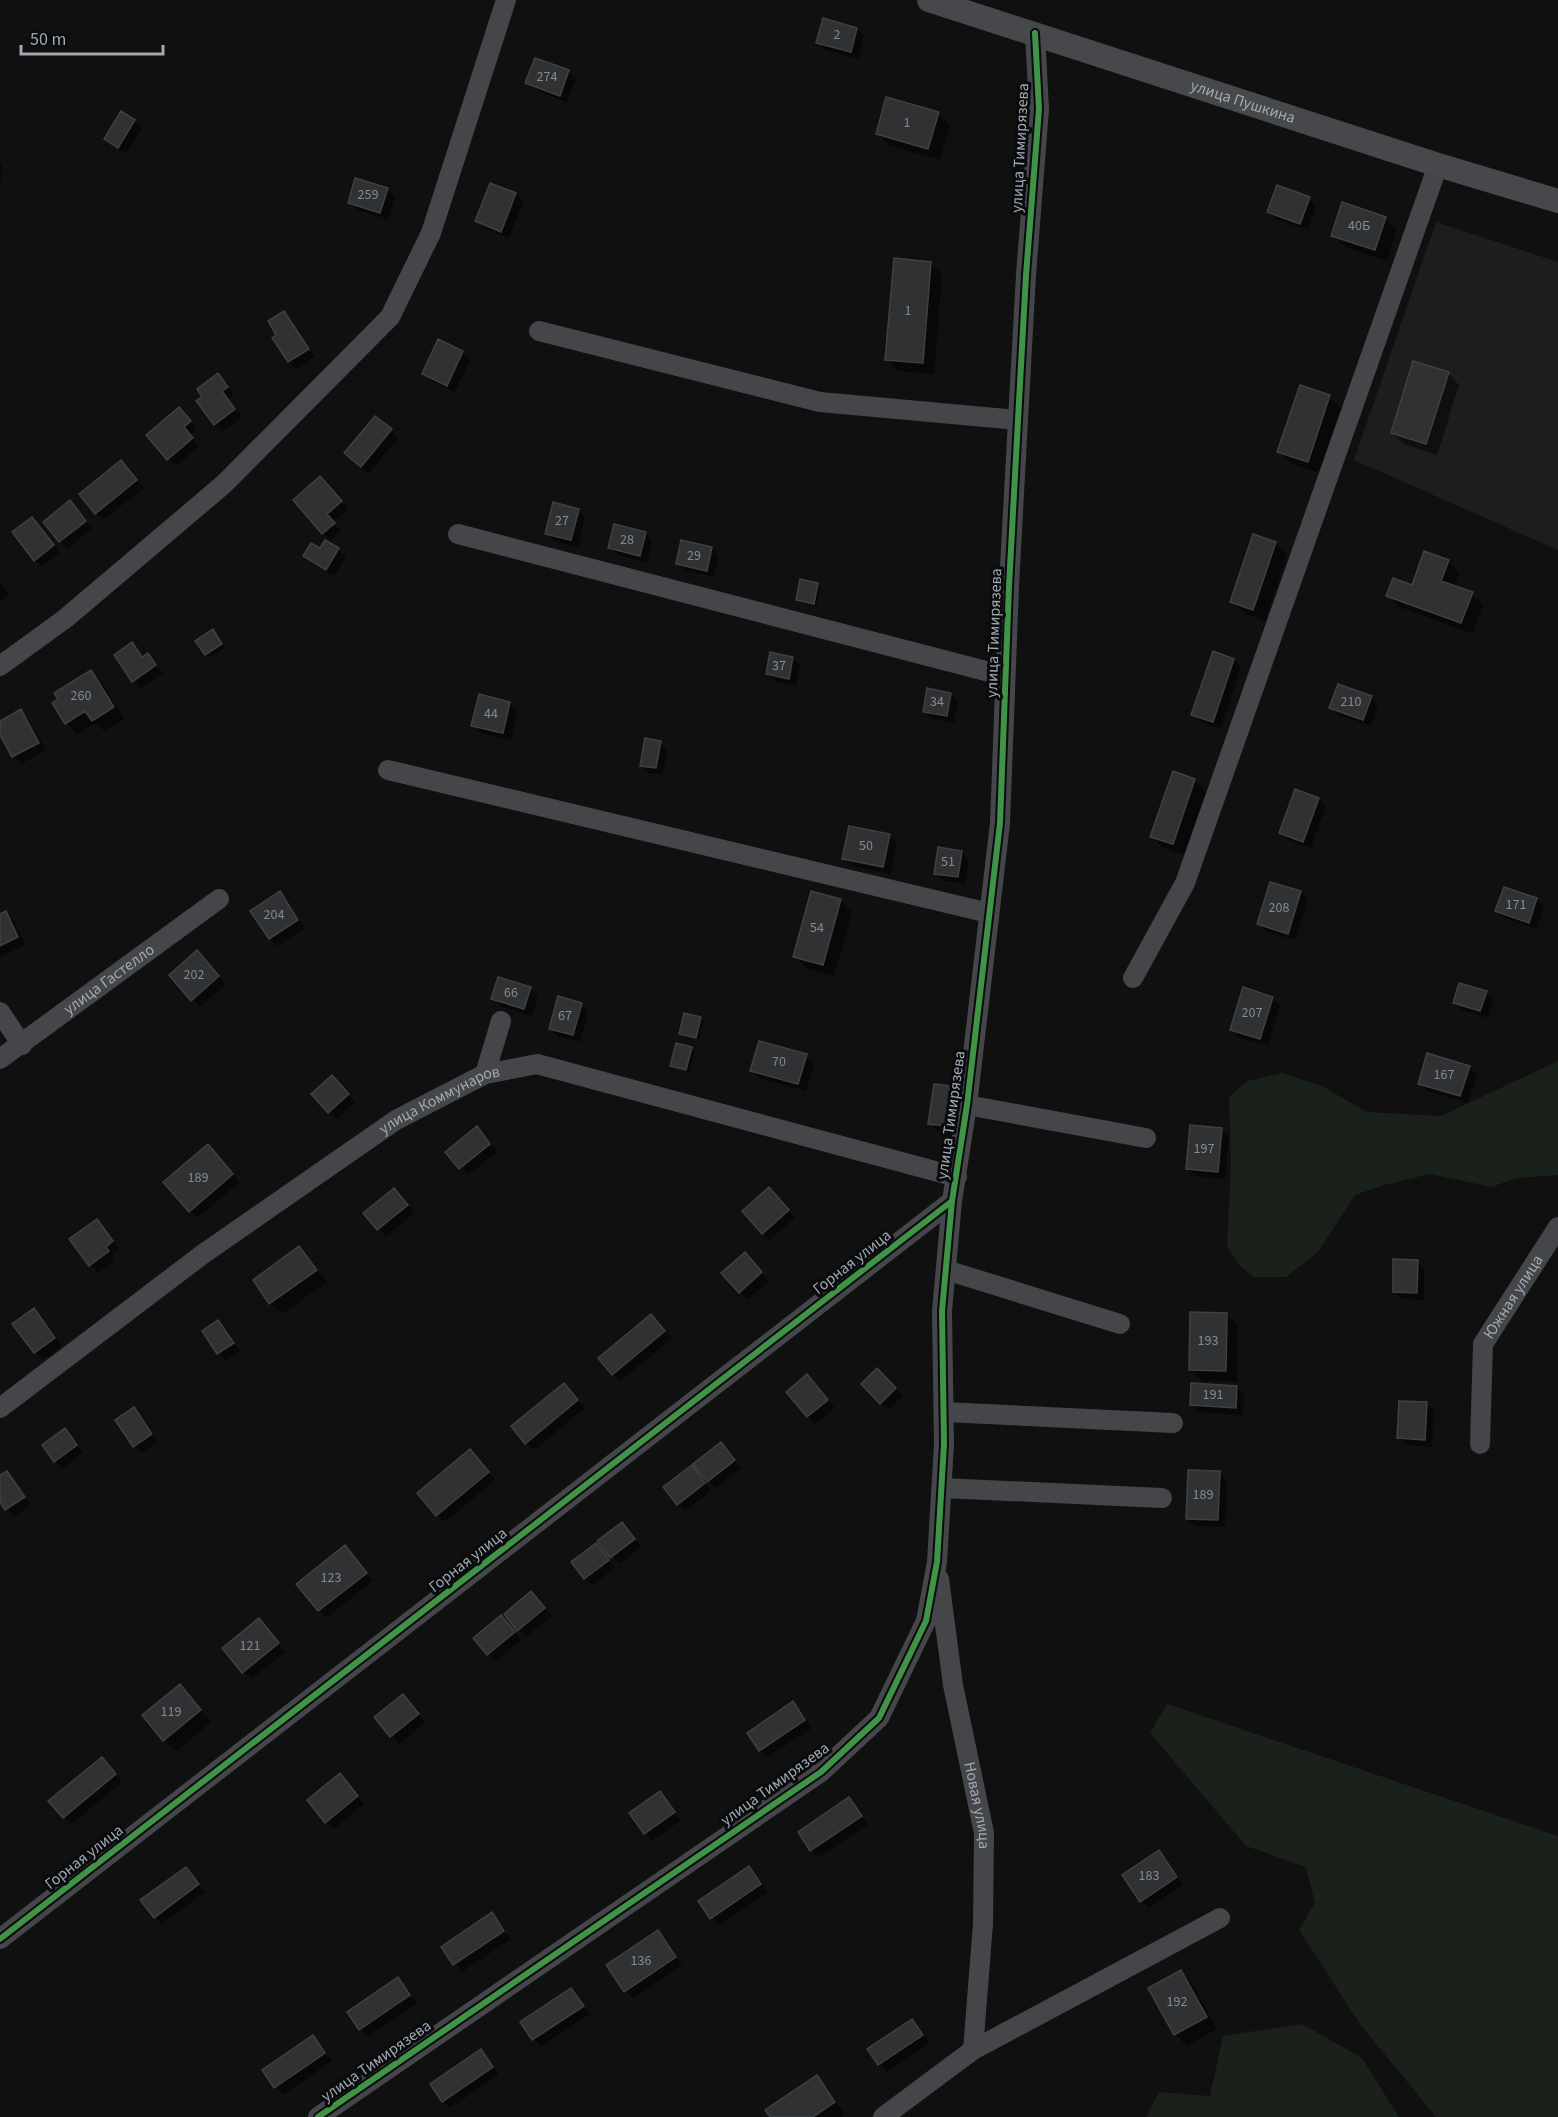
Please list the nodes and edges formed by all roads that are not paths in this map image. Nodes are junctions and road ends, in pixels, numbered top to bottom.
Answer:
1 (506, 0) edge
2 (930, 0) edge
3 (1035, 33) junction
4 (1438, 165) junction
5 (1558, 201) edge
6 (539, 332) dead end
7 (1018, 420) junction
8 (458, 534) dead end
9 (0, 666) edge
10 (1005, 676) junction
11 (388, 770) dead end
12 (219, 898) dead end
13 (990, 913) junction
14 (1133, 978) dead end
15 (0, 1012) edge
16 (501, 1021) dead end
17 (22, 1045) junction
18 (0, 1059) edge
19 (485, 1074) junction
20 (967, 1105) junction
21 (1146, 1138) dead end
22 (957, 1177) junction
23 (952, 1201) junction
24 (1558, 1227) edge
25 (946, 1270) junction
26 (1120, 1324) dead end
27 (0, 1408) edge
28 (944, 1412) junction
29 (1173, 1423) dead end
30 (1480, 1444) dead end
31 (942, 1488) junction
32 (1162, 1498) dead end
33 (937, 1562) junction
34 (1220, 1918) dead end
35 (0, 1939) edge
36 (973, 2050) junction
37 (318, 2117) edge
38 (883, 2117) edge

1 - 9 street
2 - 3 main road, улица Пушкина
3 - 4 main road, улица Пушкина
3 - 7 street, улица Тимирязева
4 - 5 main road, улица Пушкина
4 - 14 street
6 - 7 street
7 - 10 street, улица Тимирязева
8 - 10 street
10 - 13 street, улица Тимирязева
11 - 13 street
12 - 17 street, улица Гастелло
13 - 20 street, улица Тимирязева
15 - 17 street
16 - 19 street
17 - 18 street, улица Гастелло
19 - 22 street, улица Коммунаров
19 - 27 street, улица Коммунаров
20 - 21 street
20 - 22 street, улица Тимирязева
22 - 23 street, улица Тимирязева
23 - 25 street, улица Тимирязева
23 - 35 street, Горная улица
24 - 30 street, Южная улица
25 - 26 street
25 - 28 street, улица Тимирязева
28 - 29 street
28 - 31 street, улица Тимирязева
31 - 32 street
31 - 33 street, улица Тимирязева
33 - 36 street, Новая улица
33 - 37 street, улица Тимирязева
34 - 36 street
36 - 38 street

